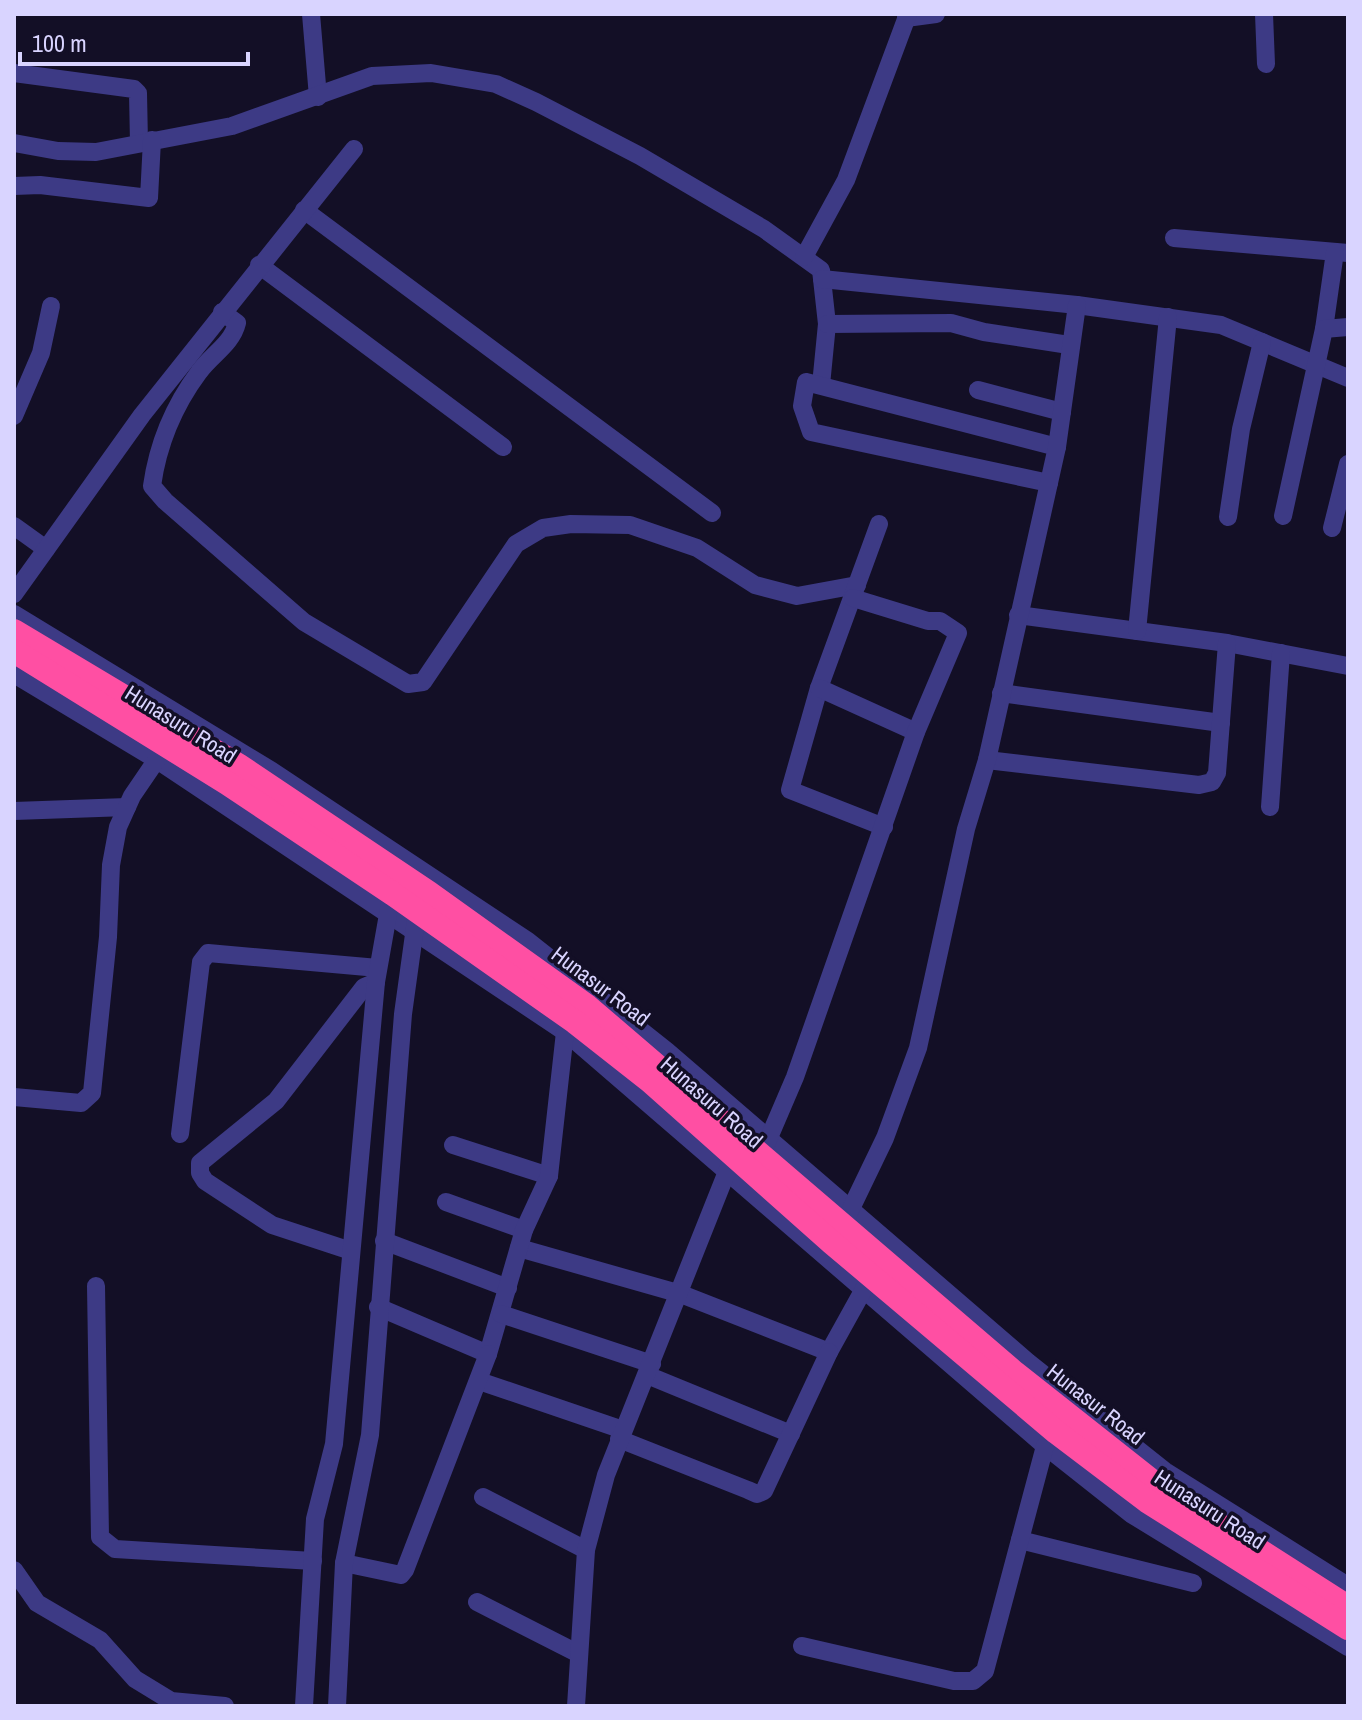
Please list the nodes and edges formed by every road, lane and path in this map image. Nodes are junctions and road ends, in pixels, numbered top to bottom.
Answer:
1 (311, 14) edge
2 (936, 14) edge
3 (1264, 14) edge
4 (907, 16) edge
5 (1266, 64) dead end
6 (14, 73) edge
7 (318, 97) junction
8 (146, 141) junction
9 (14, 143) edge
10 (354, 149) dead end
11 (14, 186) edge
12 (304, 210) junction
13 (1174, 238) dead end
14 (1341, 253) edge
15 (804, 257) junction
16 (259, 265) junction
17 (822, 279) junction
18 (1077, 305) junction
19 (51, 306) dead end
20 (222, 312) junction
21 (1168, 317) junction
22 (827, 324) junction
23 (1348, 327) edge
24 (1324, 329) junction
25 (1262, 342) junction
26 (1069, 345) junction
27 (1315, 363) junction
28 (1348, 378) edge
29 (821, 385) junction
30 (978, 390) dead end
31 (1062, 412) junction
32 (14, 416) edge
33 (503, 447) dead end
34 (1057, 447) junction
35 (1348, 464) edge
36 (1049, 483) junction
37 (712, 513) dead end
38 (1283, 516) dead end
39 (1228, 517) dead end
40 (879, 524) dead end
41 (14, 526) edge
42 (1332, 528) dead end
43 (46, 549) junction
44 (855, 591) junction
45 (14, 594) edge
46 (14, 614) edge
47 (1018, 615) junction
48 (14, 631) edge
49 (1137, 631) junction
50 (1227, 643) junction
51 (14, 651) edge
52 (1281, 653) junction
53 (1348, 666) edge
54 (14, 674) edge
55 (819, 688) junction
56 (1001, 693) junction
57 (1221, 723) junction
58 (916, 732) junction
59 (162, 753) junction
60 (987, 760) junction
61 (127, 807) junction
62 (1270, 807) dead end
63 (14, 811) edge
64 (884, 827) junction
65 (396, 895) junction
66 (420, 912) junction
67 (377, 975) junction
68 (570, 1027) junction
69 (14, 1097) edge
70 (180, 1134) dead end
71 (453, 1145) dead end
72 (749, 1157) junction
73 (549, 1176) junction
74 (446, 1202) dead end
75 (846, 1219) junction
76 (522, 1239) junction
77 (384, 1241) junction
78 (351, 1251) junction
79 (867, 1282) junction
80 (96, 1286) dead end
81 (508, 1288) junction
82 (681, 1294) junction
83 (378, 1307) junction
84 (501, 1314) junction
85 (829, 1352) junction
86 (488, 1354) junction
87 (649, 1370) junction
88 (479, 1381) junction
89 (621, 1434) junction
90 (791, 1434) junction
91 (1051, 1439) junction
92 (483, 1497) dead end
93 (1020, 1540) junction
94 (586, 1550) junction
95 (313, 1561) junction
96 (344, 1563) junction
97 (14, 1570) edge
98 (1193, 1583) dead end
99 (1348, 1586) edge
100 (477, 1602) dead end
101 (1348, 1607) edge
102 (1348, 1628) edge
103 (802, 1646) dead end
104 (1348, 1647) edge
105 (579, 1654) junction
106 (225, 1706) edge
107 (304, 1706) edge
108 (337, 1706) edge
109 (576, 1706) edge

1 - 7 street
2 - 4 street
3 - 5 street
4 - 15 street
6 - 8 street
7 - 8 street
7 - 15 street
8 - 9 street
8 - 11 street
10 - 12 street
12 - 16 street
12 - 37 street
13 - 14 street
14 - 24 street
15 - 17 street
16 - 20 street
16 - 33 street
17 - 18 street
17 - 22 street
18 - 21 street
18 - 26 street
19 - 32 street
20 - 43 street
20 - 44 street
21 - 25 street
21 - 49 street
22 - 26 street
22 - 29 street
23 - 24 street
24 - 27 street
25 - 27 street
25 - 39 street
26 - 31 street
27 - 28 street
27 - 38 street
29 - 34 street
29 - 36 street
30 - 31 street
31 - 34 street
34 - 36 street
35 - 42 street
36 - 47 street
40 - 44 street
41 - 43 street
43 - 45 street
44 - 55 street
44 - 58 street
46 - 72 street
47 - 49 street
47 - 56 street
48 - 65 highway, Hunasur Road
49 - 50 street
50 - 52 street
50 - 57 street
51 - 59 highway, Hunasuru Road
52 - 53 street
52 - 62 street
54 - 59 street
55 - 58 street
55 - 64 street
56 - 57 street
56 - 60 street
57 - 60 street
58 - 64 street
59 - 61 street
59 - 65 highway, Hunasuru Road
60 - 75 street
61 - 63 street
61 - 69 street
64 - 72 street
65 - 66 highway, Hunasur Road
65 - 66 street
65 - 67 street
66 - 68 highway, Hunasuru Road
66 - 72 highway, Hunasur Road
66 - 77 street
67 - 70 street
67 - 78 street
67 - 78 street
68 - 72 highway, Hunasuru Road
68 - 73 street
71 - 73 street
72 - 75 highway, Hunasur Road
72 - 79 highway, Hunasuru Road
72 - 82 street
73 - 76 street
74 - 76 street
75 - 99 street
75 - 101 highway, Hunasur Road
76 - 81 street
76 - 82 street
77 - 81 street
77 - 83 street
78 - 95 street
79 - 85 street
79 - 91 highway, Hunasuru Road
80 - 95 street
81 - 84 street
82 - 85 street
82 - 87 street
83 - 86 street
83 - 96 street
84 - 86 street
84 - 87 street
85 - 90 street
86 - 88 street
87 - 89 street
87 - 90 street
88 - 89 street
88 - 96 street
89 - 90 street
89 - 94 street
91 - 93 street
91 - 102 highway, Hunasuru Road
91 - 104 street
92 - 94 street
93 - 98 street
93 - 103 street
94 - 105 street
95 - 107 street
96 - 108 street
97 - 106 street
100 - 105 street
105 - 109 street

